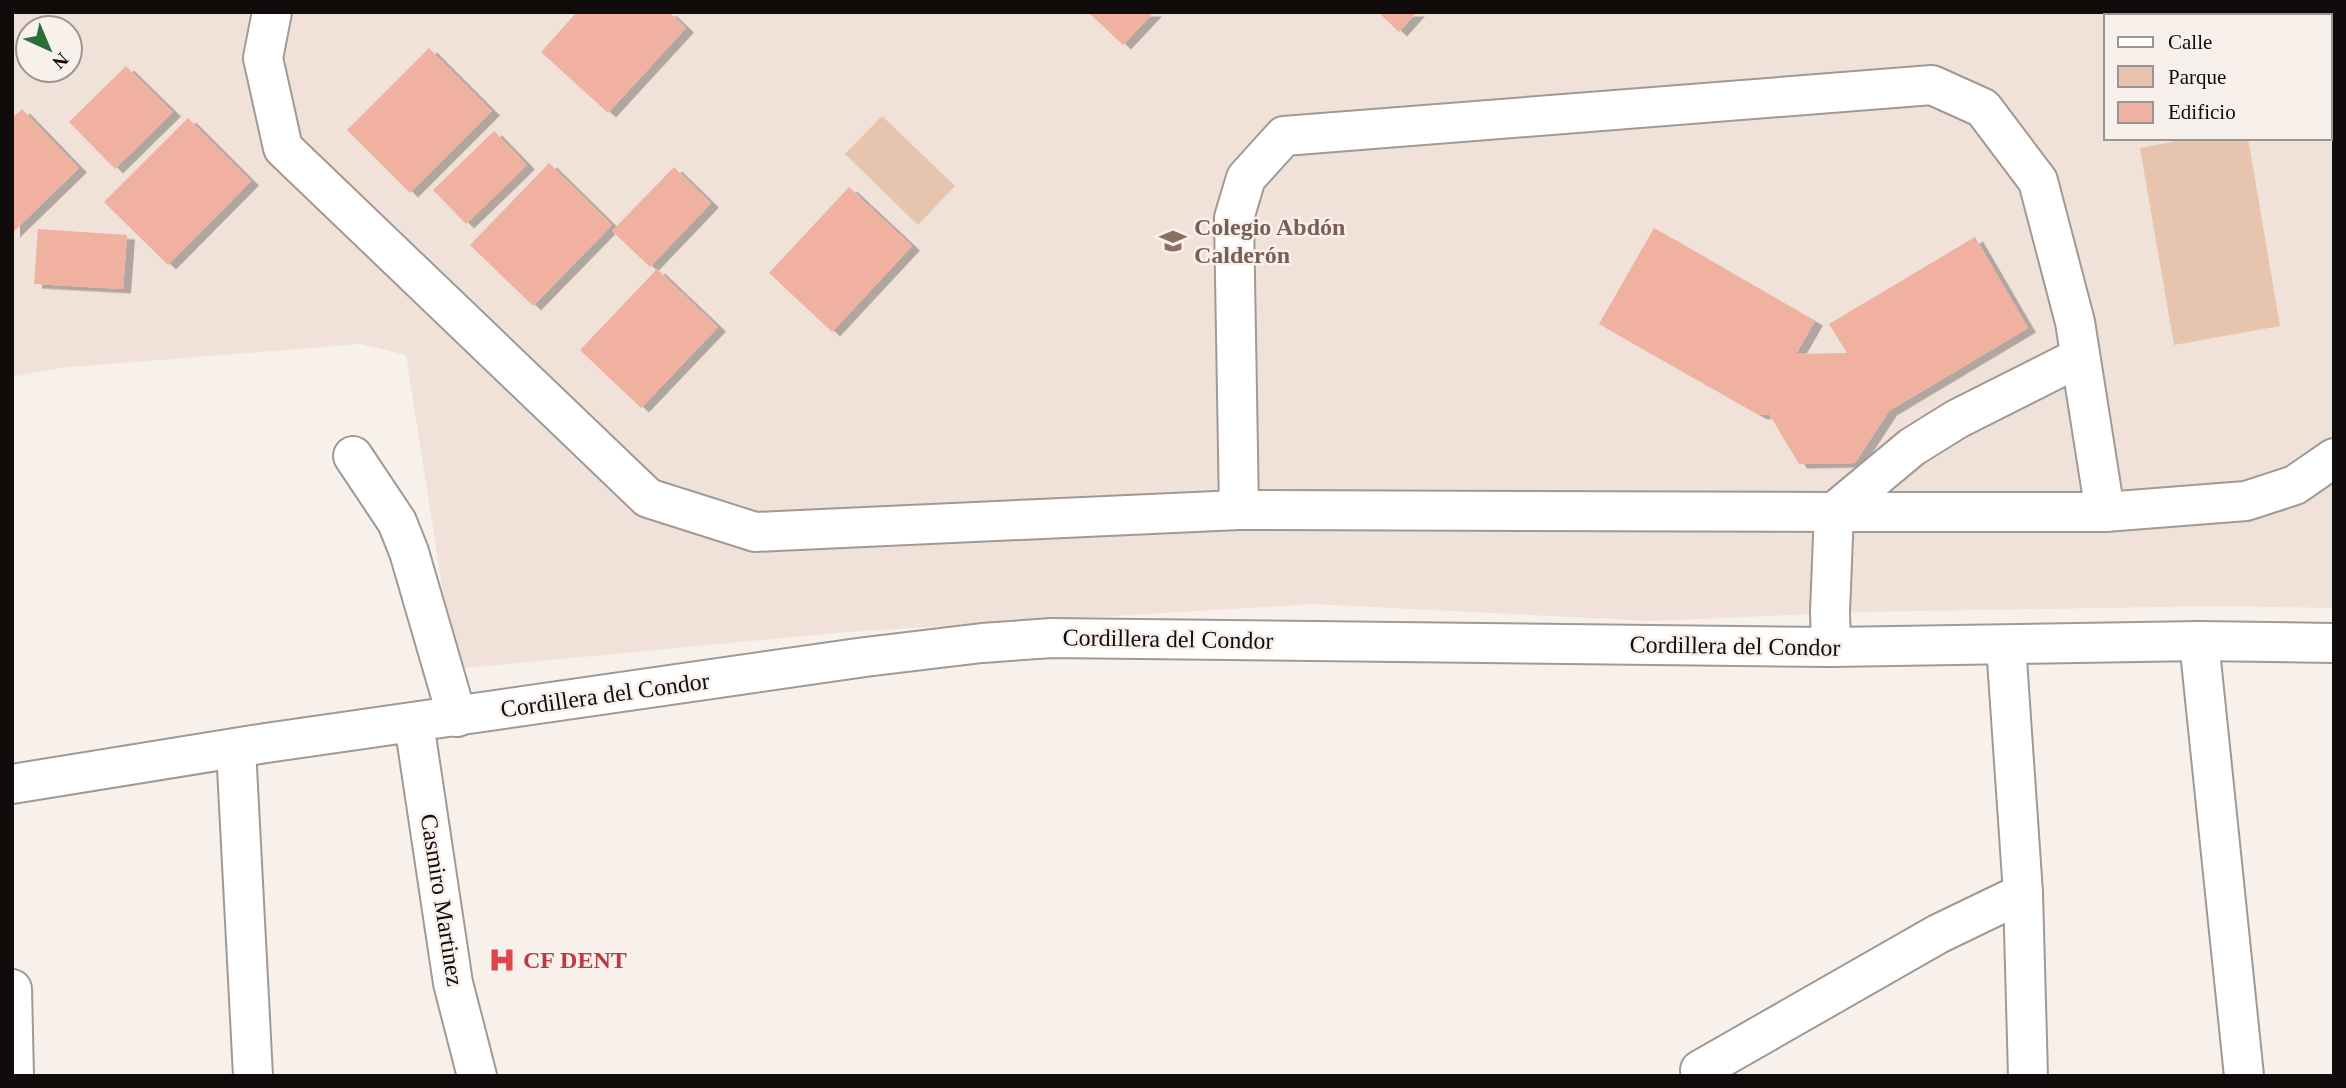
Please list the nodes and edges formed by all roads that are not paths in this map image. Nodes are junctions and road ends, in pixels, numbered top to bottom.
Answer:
1 (272, 12) edge
2 (2080, 357) junction
3 (353, 456) dead end
4 (2334, 458) edge
5 (1239, 510) junction
6 (1834, 512) junction
7 (2105, 512) junction
8 (2199, 641) junction
9 (2334, 643) edge
10 (2007, 645) junction
11 (1831, 647) junction
12 (457, 717) junction
13 (414, 723) junction
14 (236, 748) junction
15 (12, 784) edge
16 (2023, 893) junction
17 (12, 989) edge
18 (1700, 1070) dead end
19 (14, 1076) edge
20 (253, 1076) edge
21 (477, 1076) edge
22 (2028, 1076) edge
23 (2244, 1076) edge

1 - 5 street
2 - 5 street
2 - 6 street
2 - 7 street
3 - 12 street
4 - 7 street
5 - 6 street
6 - 7 street
6 - 11 street
8 - 9 street, Cordillera del Condor
8 - 10 street, Cordillera del Condor
8 - 23 street
10 - 11 street, Cordillera del Condor
10 - 16 street
11 - 12 street, Cordillera del Condor
12 - 13 street, Cordillera del Condor
13 - 14 street, Cordillera del Condor
13 - 21 street, Casmiro Martinez
14 - 15 street, Cordillera del Condor
14 - 20 street
16 - 18 street
16 - 22 street
17 - 19 street

